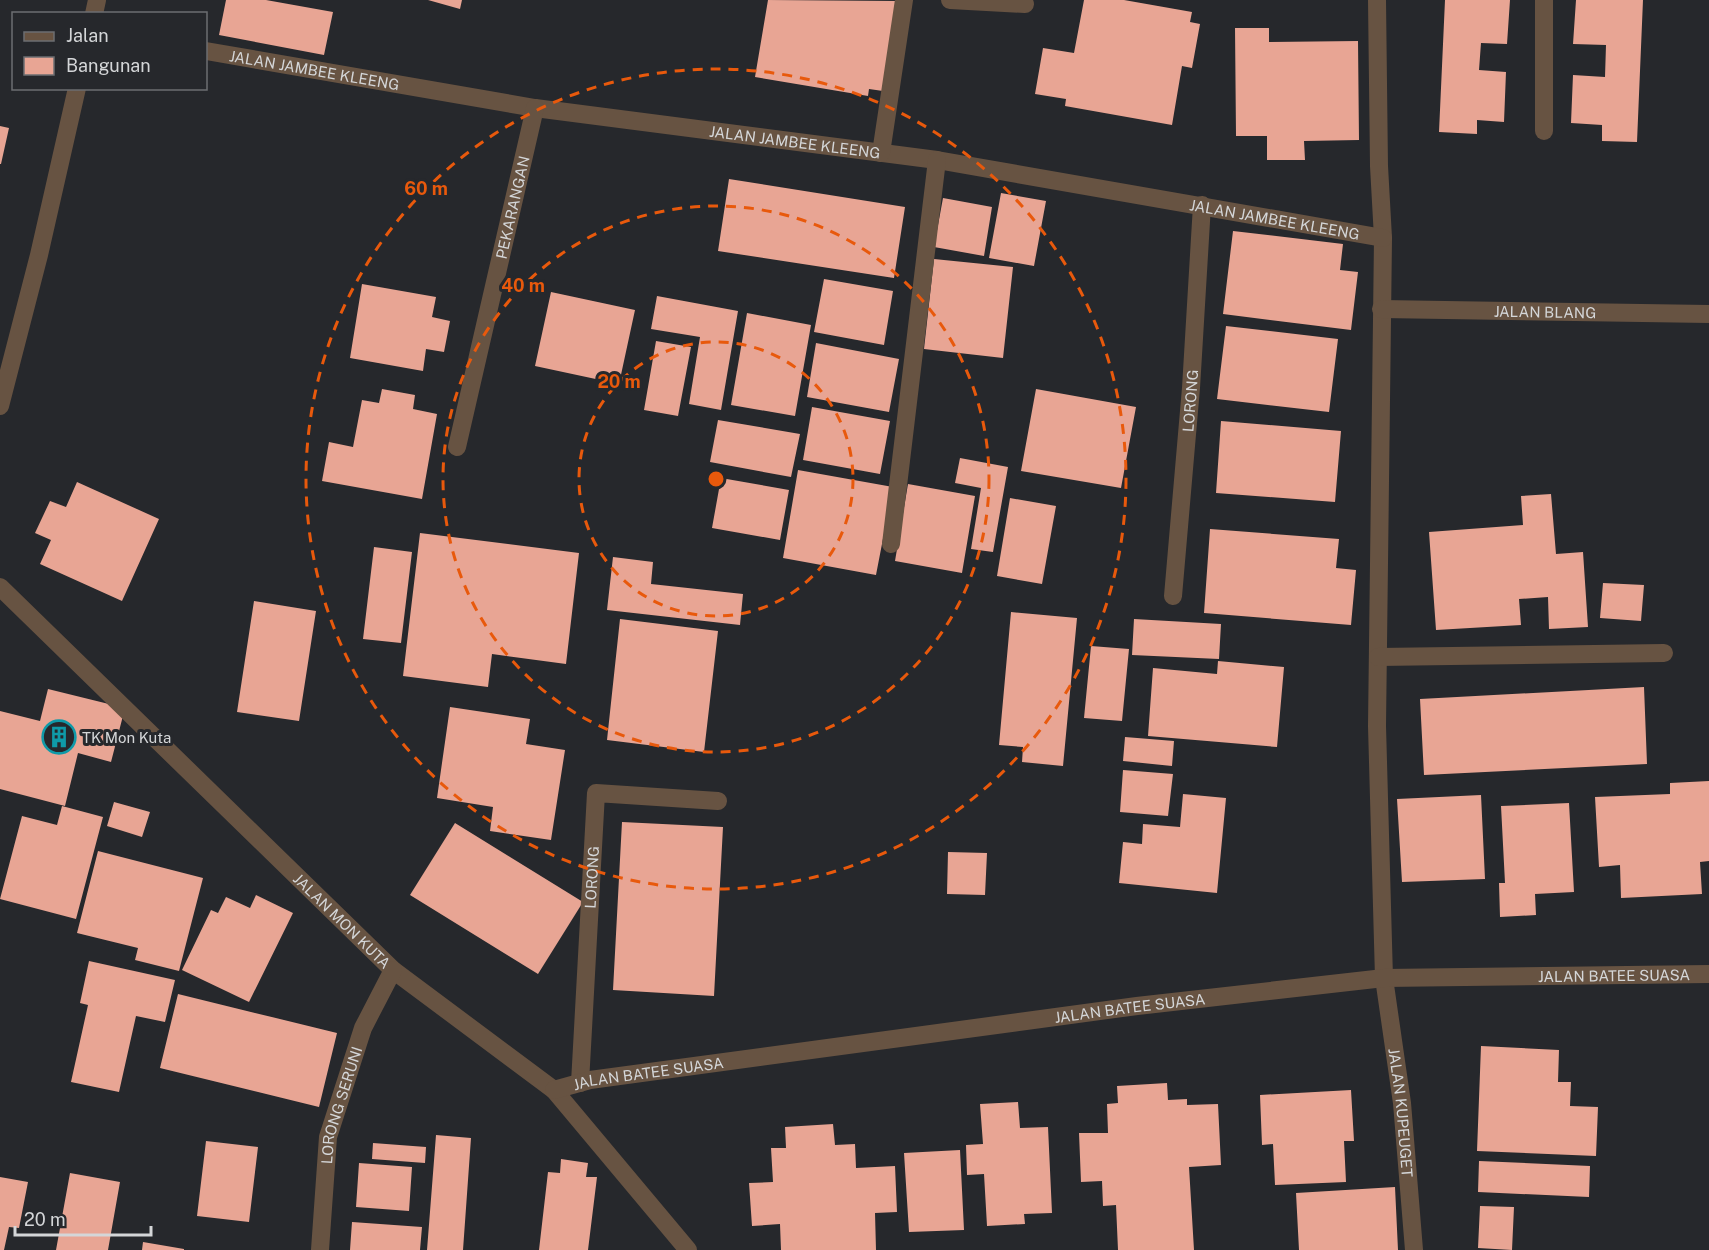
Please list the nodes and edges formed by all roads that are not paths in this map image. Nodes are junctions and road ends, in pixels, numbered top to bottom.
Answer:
1 (904, 0) edge
2 (951, 0) edge
3 (1377, 0) edge
4 (1544, 0) edge
5 (1026, 4) dead end
6 (207, 51) edge
7 (77, 90) edge
8 (535, 108) junction
9 (1544, 131) dead end
10 (881, 153) junction
11 (938, 160) junction
12 (1202, 205) junction
13 (1383, 238) junction
14 (1381, 309) junction
15 (1709, 314) edge
16 (0, 406) edge
17 (457, 447) dead end
18 (891, 544) dead end
19 (0, 586) edge
20 (1173, 596) dead end
21 (1664, 653) dead end
22 (1378, 657) junction
23 (718, 801) dead end
24 (393, 970) junction
25 (1709, 975) edge
26 (1384, 978) junction
27 (580, 1083) junction
28 (554, 1090) junction
29 (320, 1250) edge
30 (688, 1250) edge
31 (1414, 1250) edge

1 - 10 street
2 - 5 street
3 - 13 street, JALAN KUPEUGET
4 - 9 street
6 - 8 street, JALAN JAMBEE KLEENG
7 - 16 street
8 - 10 street, JALAN JAMBEE KLEENG
8 - 17 street, PEKARANGAN
10 - 11 street, JALAN JAMBEE KLEENG
11 - 12 street, JALAN JAMBEE KLEENG
11 - 18 street
12 - 13 street, JALAN JAMBEE KLEENG
12 - 20 street, LORONG
13 - 14 street, JALAN KUPEUGET
14 - 15 street, JALAN BLANG
14 - 22 street, JALAN KUPEUGET
19 - 24 street, JALAN MON KUTA
21 - 22 street
22 - 26 street, JALAN KUPEUGET
23 - 27 street, LORONG
24 - 28 street, JALAN MON KUTA
24 - 29 street, LORONG SERUNI
25 - 26 street, JALAN BATEE SUASA
26 - 27 street, JALAN BATEE SUASA
26 - 31 street, JALAN KUPEUGET
27 - 28 street, JALAN BATEE SUASA
28 - 30 street, JALAN MON KUTA

